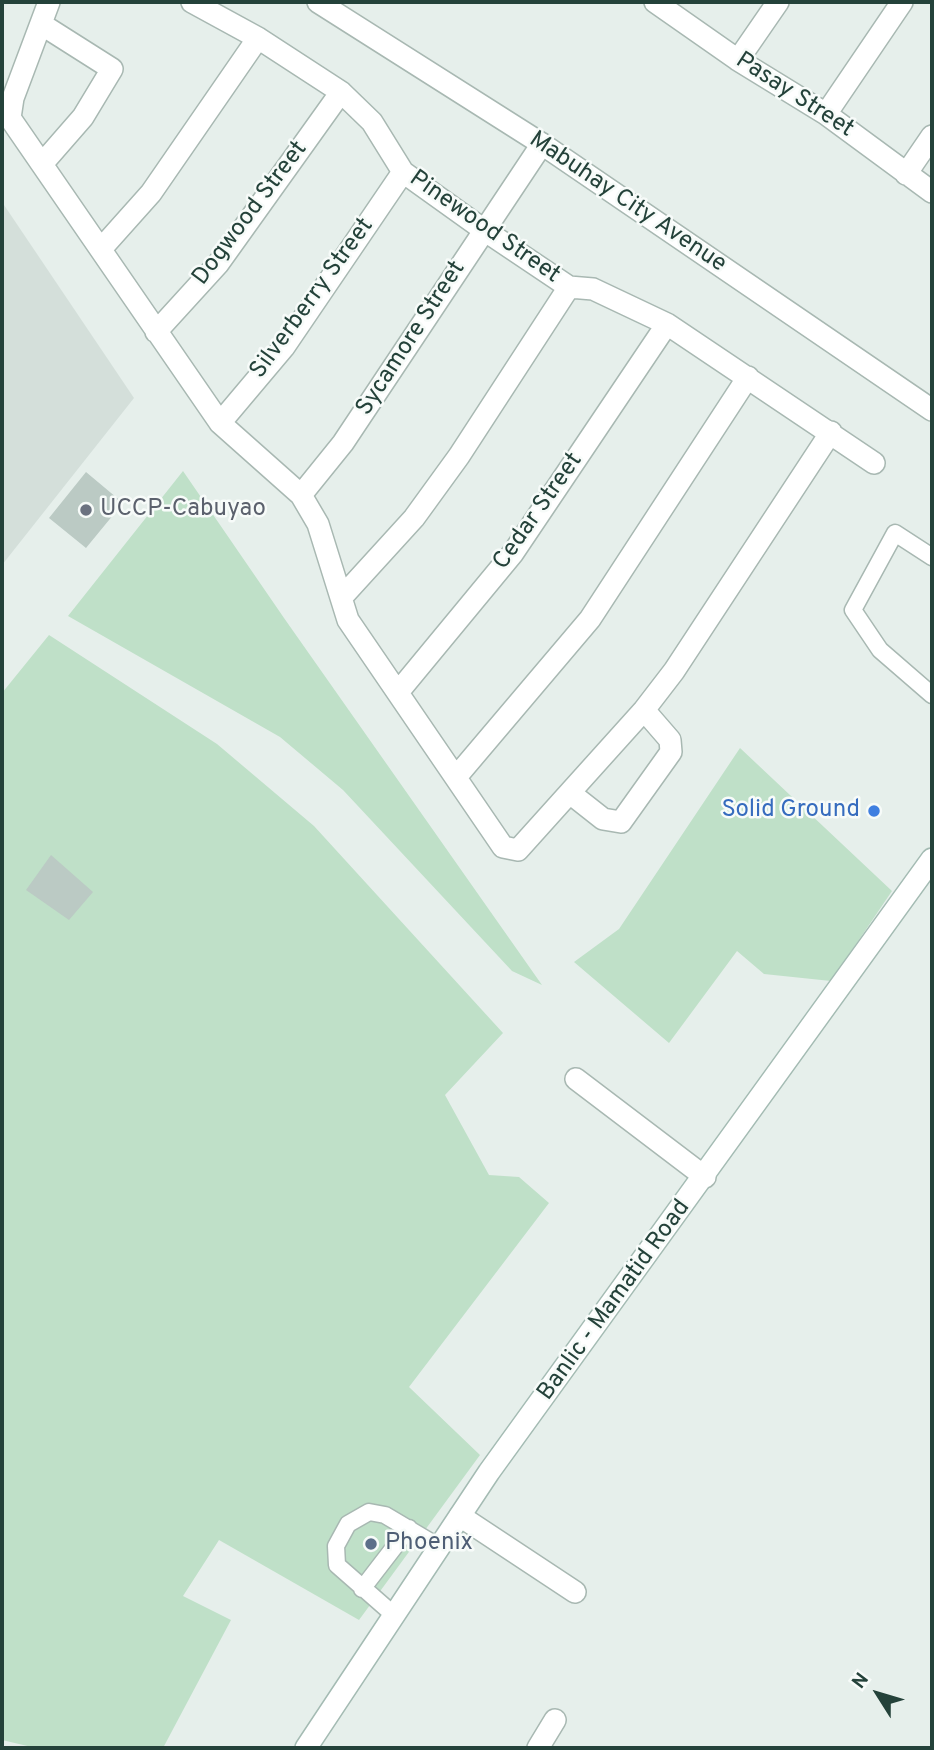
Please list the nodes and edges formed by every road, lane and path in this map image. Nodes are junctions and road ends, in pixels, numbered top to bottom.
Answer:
1 (49, 2) edge
2 (192, 2) edge
3 (318, 2) edge
4 (655, 2) edge
5 (778, 2) edge
6 (902, 2) edge
7 (41, 24) junction
8 (258, 38) junction
9 (738, 60) junction
10 (341, 92) junction
11 (826, 114) junction
12 (932, 136) edge
13 (541, 145) junction
14 (42, 164) junction
15 (403, 172) junction
16 (906, 174) junction
17 (932, 192) edge
18 (484, 230) junction
19 (101, 249) junction
20 (569, 287) junction
21 (667, 324) junction
22 (156, 332) junction
23 (748, 377) junction
24 (932, 410) edge
25 (220, 423) junction
26 (831, 432) junction
27 (874, 463) dead end
28 (301, 495) junction
29 (932, 557) edge
30 (342, 597) junction
31 (399, 691) junction
32 (932, 695) edge
33 (644, 710) junction
34 (457, 776) junction
35 (570, 793) junction
36 (932, 859) edge
37 (576, 1079) dead end
38 (705, 1177) junction
39 (460, 1516) junction
40 (409, 1528) junction
41 (439, 1547) junction
42 (362, 1589) junction
43 (575, 1591) dead end
44 (394, 1615) junction
45 (555, 1720) dead end
46 (306, 1748) edge
47 (538, 1748) edge

1 - 7 street
2 - 8 street, Pinewood Street
3 - 13 street, Mabuhay City Avenue
4 - 9 street, Pasay Street
5 - 9 street
6 - 11 street
7 - 14 street
7 - 14 street
8 - 10 street, Pinewood Street
8 - 19 street
9 - 11 street, Pasay Street
10 - 15 street, Pinewood Street
10 - 22 street, Dogwood Street
11 - 16 street, Pasay Street
12 - 16 street
13 - 18 street, Sycamore Street
13 - 24 street, Mabuhay City Avenue
14 - 19 street
15 - 18 street, Pinewood Street
15 - 25 street, Silverberry Street
16 - 17 street, Pasay Street
18 - 20 street, Pinewood Street
18 - 28 street, Sycamore Street
19 - 22 street
20 - 21 street, Pinewood Street
20 - 30 street
21 - 23 street, Pinewood Street
21 - 31 street, Cedar Street
22 - 25 street
23 - 26 street, Pinewood Street
23 - 34 street
25 - 28 street
26 - 27 street, Pinewood Street
26 - 33 street
28 - 30 street
29 - 32 lane
30 - 31 street
31 - 34 street
33 - 35 street
33 - 35 street
34 - 35 street
36 - 38 street, Banlic - Mamatid Road
37 - 38 street
38 - 39 street, Banlic - Mamatid Road
39 - 41 street, Banlic - Mamatid Road
39 - 43 street
40 - 41 lane
40 - 42 lane
40 - 42 lane
41 - 44 street, Banlic - Mamatid Road
42 - 44 lane
44 - 46 street, Banlic - Mamatid Road
45 - 47 street

